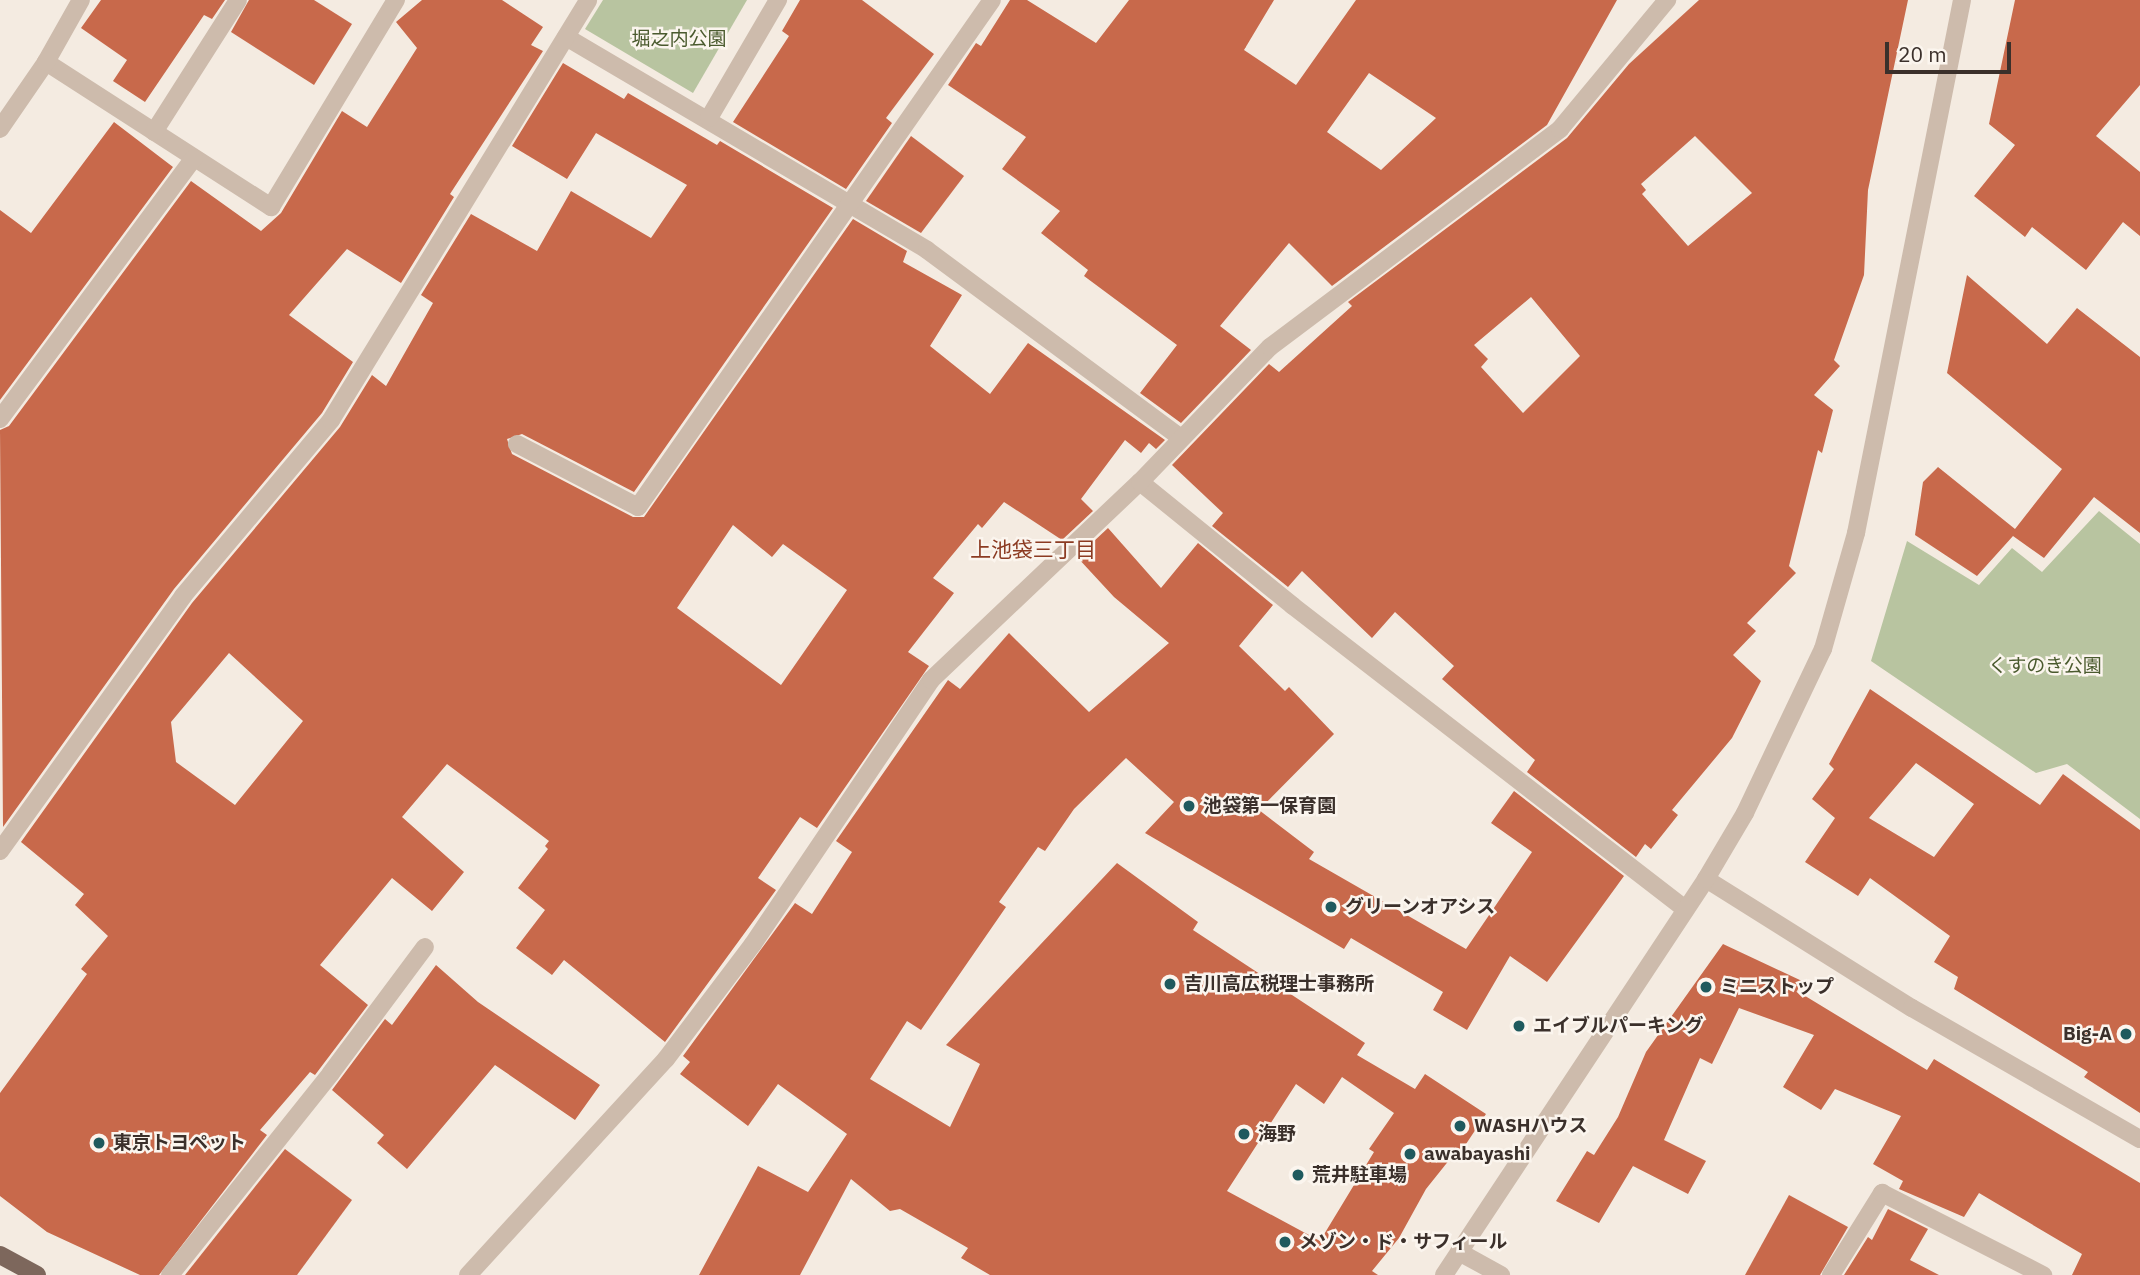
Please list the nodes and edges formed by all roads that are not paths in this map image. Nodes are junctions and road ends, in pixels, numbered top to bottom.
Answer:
1 (80, 0) edge
2 (238, 0) edge
3 (396, 0) edge
4 (588, 0) edge
5 (778, 0) edge
6 (992, 0) edge
7 (1667, 0) edge
8 (1962, 0) edge
9 (566, 37) junction
10 (46, 62) junction
11 (709, 118) junction
12 (0, 129) edge
13 (154, 132) junction
14 (194, 158) junction
15 (851, 204) junction
16 (0, 419) edge
17 (1180, 437) junction
18 (517, 444) dead end
19 (1140, 482) junction
20 (0, 850) edge
21 (1706, 879) junction
22 (1685, 909) junction
23 (425, 947) dead end
24 (2140, 1139) edge
25 (1459, 1252) junction
26 (0, 1255) edge
27 (37, 1275) edge
28 (170, 1275) edge
29 (468, 1275) edge
30 (1444, 1275) edge
31 (1501, 1275) edge
32 (1831, 1275) edge
33 (2043, 1275) edge

1 - 10 street
2 - 13 street
3 - 14 street
4 - 9 street
5 - 11 street
6 - 15 street
7 - 17 street
8 - 21 street
9 - 11 street
9 - 20 street
10 - 12 street
10 - 13 street
11 - 15 street
13 - 14 street
14 - 16 street
15 - 17 street
15 - 18 street
17 - 19 street
19 - 22 street
19 - 29 street
21 - 22 street
21 - 24 street
22 - 25 street
23 - 28 street
25 - 30 street
25 - 31 street
26 - 27 main road
32 - 33 street

